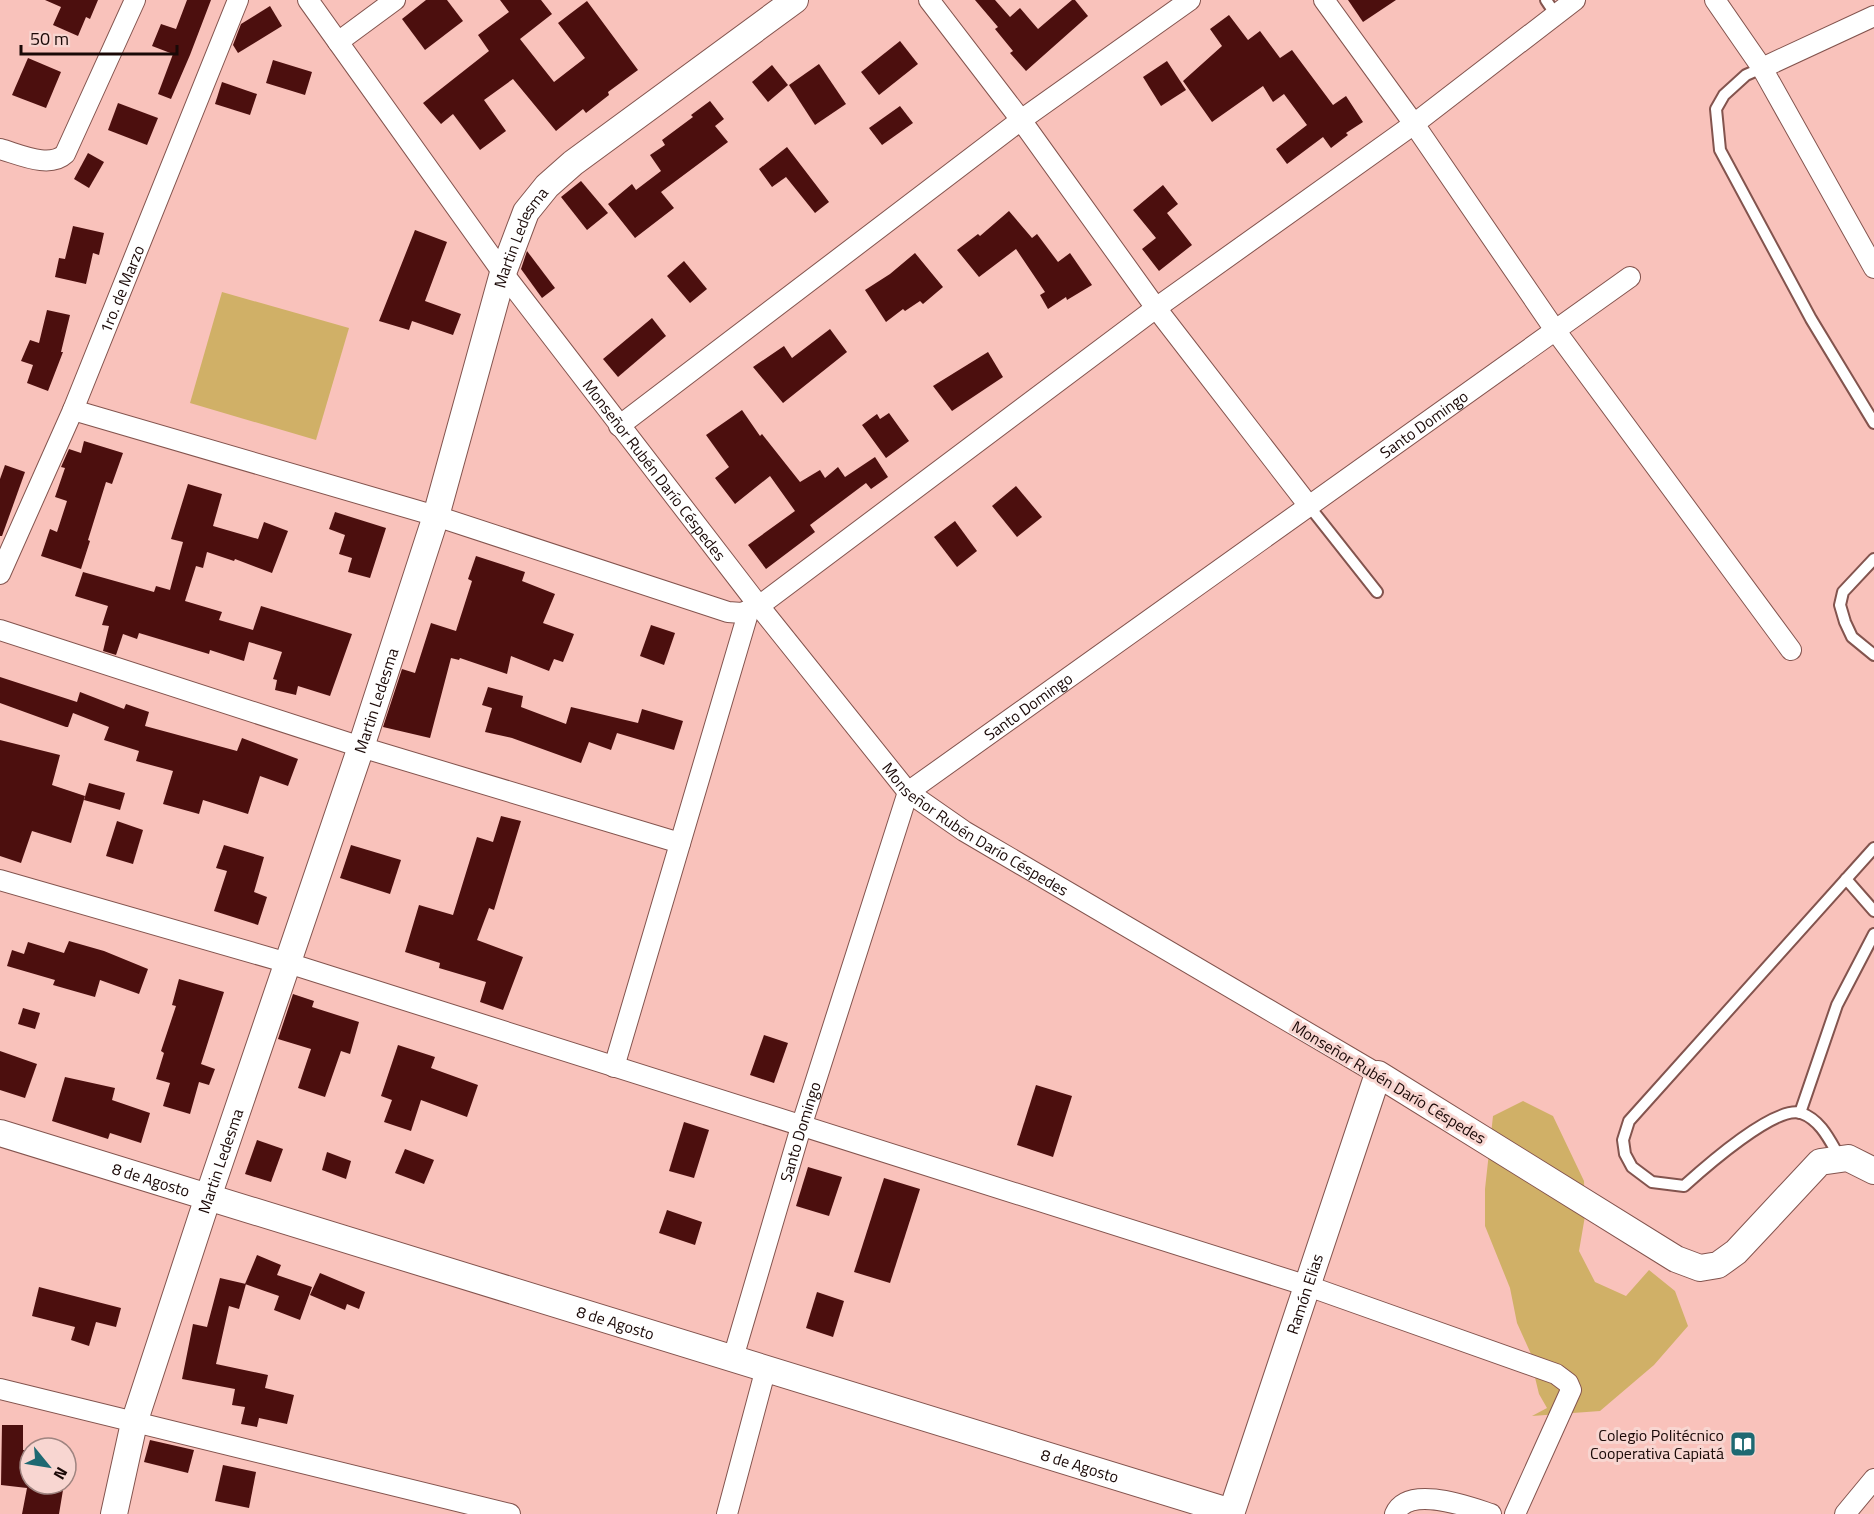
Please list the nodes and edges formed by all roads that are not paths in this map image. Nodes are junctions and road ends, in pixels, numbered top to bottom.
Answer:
1 (135, 0) edge
2 (238, 0) edge
3 (308, 0) edge
4 (394, 0) edge
5 (795, 0) edge
6 (929, 0) edge
7 (1190, 0) edge
8 (1324, 0) edge
9 (1575, 0) edge
10 (1715, 0) edge
11 (1551, 7) edge
12 (1874, 16) edge
13 (338, 42) junction
14 (1762, 69) junction
15 (1021, 120) junction
16 (1414, 124) junction
17 (0, 149) edge
18 (1874, 268) edge
19 (503, 273) junction
20 (1630, 277) dead end
21 (1156, 308) junction
22 (1555, 330) junction
23 (73, 410) junction
24 (1874, 423) edge
25 (619, 426) junction
26 (1309, 506) junction
27 (436, 516) junction
28 (1874, 560) edge
29 (0, 574) edge
30 (1377, 592) dead end
31 (754, 608) junction
32 (0, 630) edge
33 (1791, 650) dead end
34 (1874, 655) edge
35 (362, 747) junction
36 (908, 792) junction
37 (680, 843) junction
38 (1874, 848) edge
39 (1846, 879) junction
40 (0, 880) edge
41 (1874, 911) edge
42 (1874, 934) edge
43 (288, 963) junction
44 (614, 1067) junction
45 (1378, 1074) junction
46 (1800, 1113) junction
47 (801, 1127) junction
48 (0, 1133) edge
49 (1841, 1159) junction
50 (1874, 1171) edge
51 (208, 1197) junction
52 (1308, 1286) junction
53 (733, 1358) junction
54 (766, 1368) junction
55 (0, 1389) edge
56 (134, 1423) junction
57 (1874, 1479) edge
58 (1233, 1513) edge
59 (114, 1514) edge
60 (510, 1514) edge
61 (727, 1514) edge
62 (1395, 1514) edge
63 (1491, 1514) edge
64 (1515, 1514) edge
65 (1845, 1514) edge

1 - 17 street
2 - 23 street, 1ro. de Marzo
3 - 13 street, Monseñor Rubén Darío Céspedes
4 - 13 street
5 - 19 street, Martin Ledesma
6 - 15 street
7 - 15 street
8 - 16 street
9 - 11 street
10 - 14 street
11 - 16 street
12 - 14 street
13 - 19 street, Monseñor Rubén Darío Céspedes
14 - 18 street
14 - 24 lane
15 - 21 street
15 - 25 street
16 - 21 street
16 - 22 street
19 - 25 street, Monseñor Rubén Darío Céspedes
19 - 27 street, Martin Ledesma
20 - 22 street, Santo Domingo
21 - 26 street
21 - 31 street
22 - 26 street, Santo Domingo
22 - 33 street
23 - 27 street
23 - 29 street, 1ro. de Marzo
25 - 31 street, Monseñor Rubén Darío Céspedes
26 - 30 lane
26 - 36 street, Santo Domingo
27 - 31 street
27 - 35 street, Martin Ledesma
28 - 34 lane
31 - 36 street, Monseñor Rubén Darío Céspedes
31 - 37 street
32 - 35 street
35 - 37 street
35 - 43 street, Martin Ledesma
36 - 45 street, Monseñor Rubén Darío Céspedes
36 - 47 street, Santo Domingo
37 - 44 street
38 - 39 lane
39 - 41 lane
39 - 46 lane
40 - 43 street
42 - 46 lane
43 - 44 street
43 - 51 street, Martin Ledesma
44 - 47 street
45 - 49 street, Monseñor Rubén Darío Céspedes
45 - 52 street, Ramón Elias
46 - 49 lane
47 - 52 street
47 - 53 street, Santo Domingo
48 - 51 street, 8 de Agosto
49 - 50 street
51 - 53 street, 8 de Agosto
51 - 56 street, Martin Ledesma
52 - 58 street, Ramón Elias
52 - 64 street
53 - 54 street, 8 de Agosto
54 - 58 street, 8 de Agosto
54 - 61 street
55 - 56 street
56 - 59 street, Martin Ledesma
56 - 60 street
57 - 65 street
62 - 63 street

